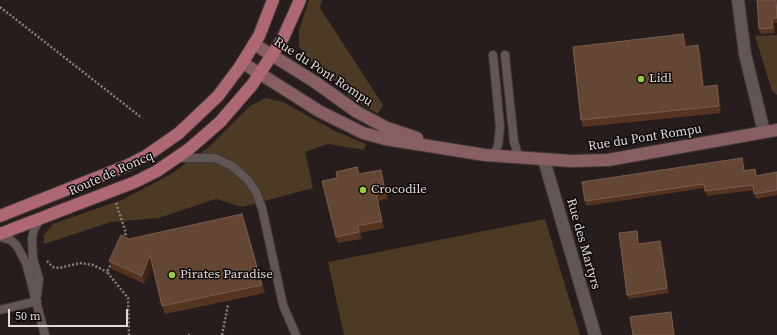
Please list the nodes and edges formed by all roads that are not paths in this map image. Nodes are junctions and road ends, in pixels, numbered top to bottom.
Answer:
1 (273, 0) edge
2 (300, 0) edge
3 (738, 0) edge
4 (254, 44) junction
5 (272, 55) junction
6 (493, 55) dead end
7 (505, 55) dead end
8 (243, 63) junction
9 (260, 74) junction
10 (777, 130) edge
11 (764, 132) junction
12 (445, 148) junction
13 (494, 156) junction
14 (178, 158) junction
15 (519, 158) junction
16 (544, 160) junction
17 (0, 216) edge
18 (40, 220) junction
19 (0, 236) edge
20 (37, 302) junction
21 (0, 310) edge
22 (45, 335) edge
23 (296, 335) edge
24 (595, 335) edge

1 - 4 main road, Route de Roncq
2 - 5 main road, Route de Roncq
3 - 11 street
4 - 5 street, Rue du Pont Rompu
4 - 8 main road, Route de Roncq
5 - 9 main road, Route de Roncq
5 - 12 street, Rue du Pont Rompu
6 - 13 lane
7 - 15 lane
8 - 9 street, Rue du Pont Rompu
8 - 17 main road, Route de Roncq
9 - 12 street, Rue du Pont Rompu
9 - 14 main road, Route de Roncq
10 - 11 street, Rue du Pont Rompu
11 - 16 street, Rue du Pont Rompu
12 - 13 street, Rue du Pont Rompu
13 - 15 street, Rue du Pont Rompu
14 - 18 main road, Route de Roncq
14 - 23 lane
15 - 16 street, Rue du Pont Rompu
16 - 24 street, Rue des Martyrs
18 - 19 main road, Route de Roncq
18 - 20 lane
19 - 20 lane
20 - 21 lane
20 - 22 lane

